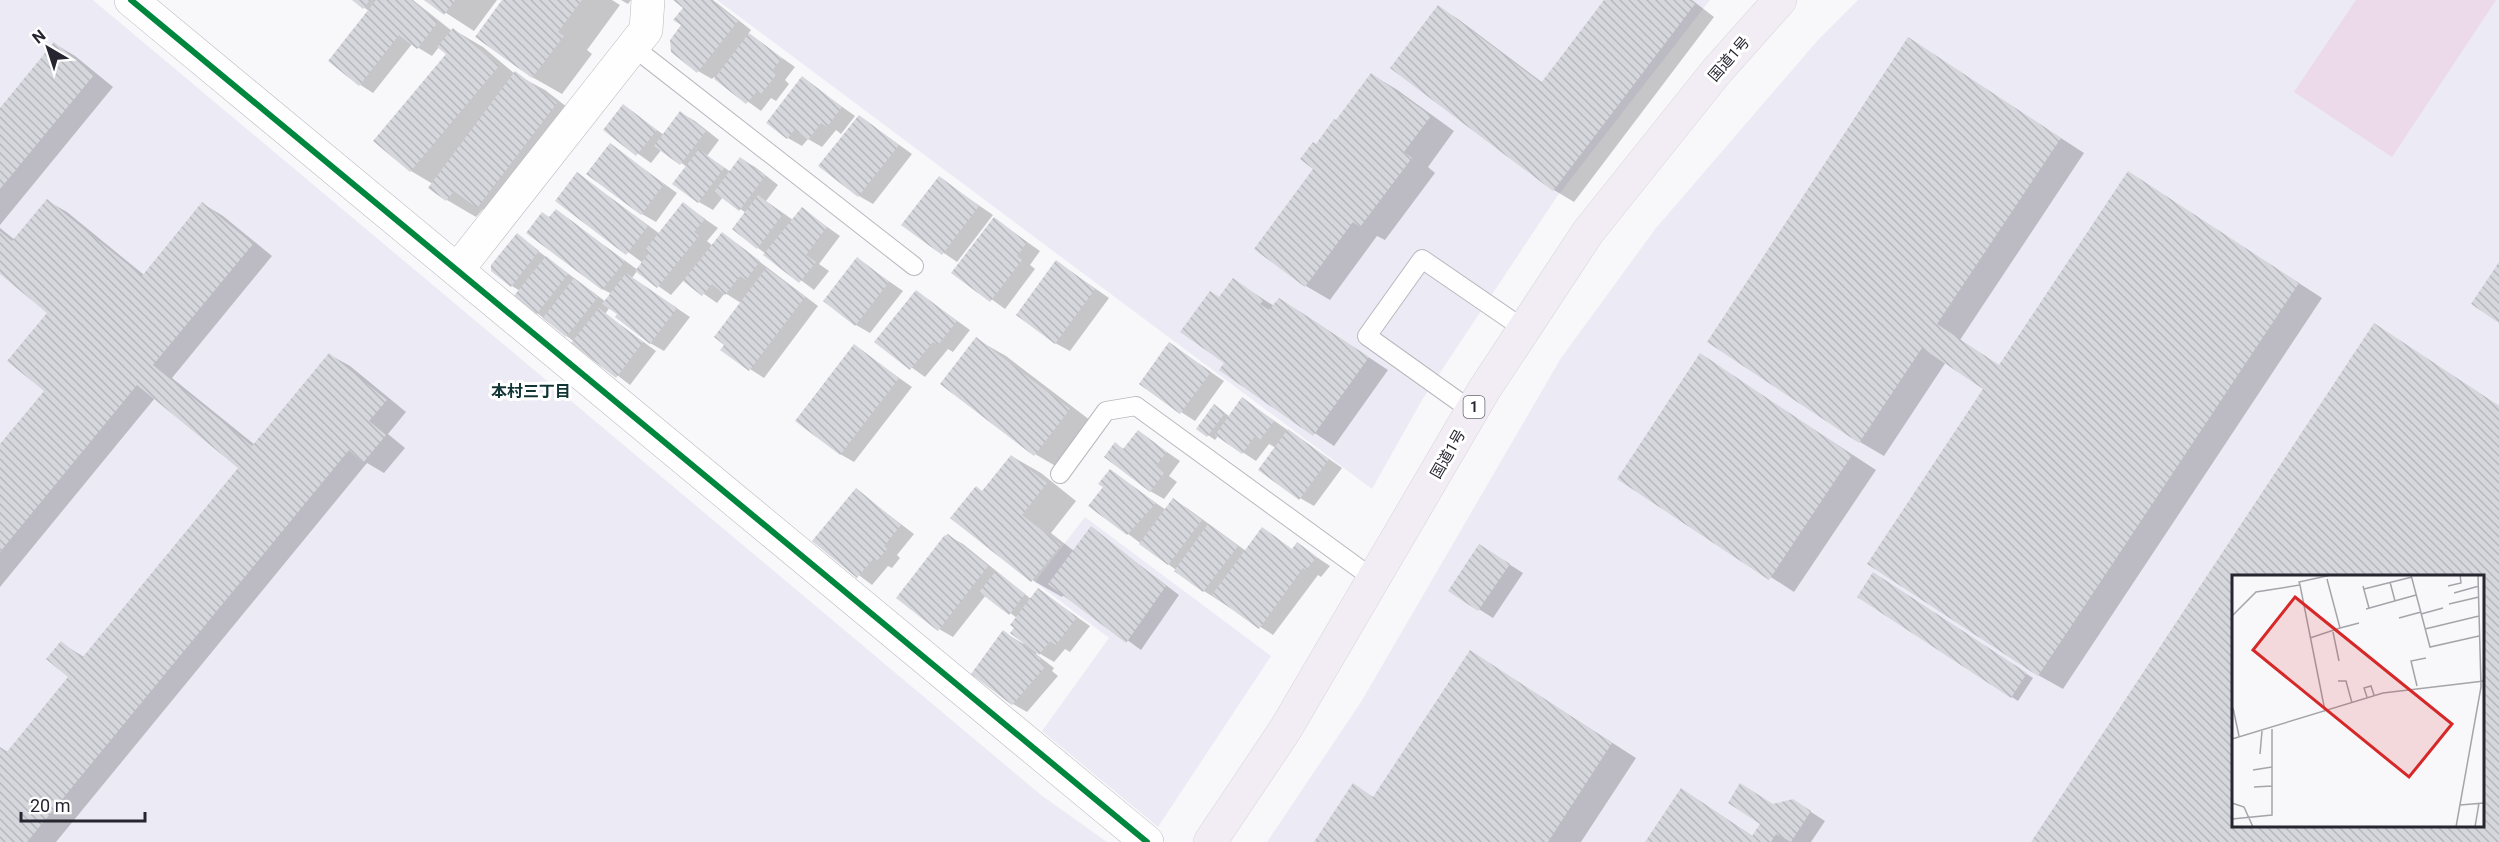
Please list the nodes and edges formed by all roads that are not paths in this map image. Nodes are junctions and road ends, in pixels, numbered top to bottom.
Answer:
1 (130, 0) edge
2 (648, 0) edge
3 (1780, 0) edge
4 (632, 46) junction
5 (914, 266) dead end
6 (458, 269) junction
7 (1524, 329) junction
8 (1472, 411) junction
9 (1060, 474) dead end
10 (1375, 580) junction
11 (1147, 842) edge
12 (1210, 842) edge

1 - 6 street
2 - 4 street
3 - 7 highway, 国道1号 / 1
4 - 5 lane
4 - 6 street
6 - 11 street
7 - 8 highway, 国道1号 / 1
7 - 8 lane
8 - 10 highway, 国道1号 / 1
9 - 10 lane
10 - 12 highway, 国道1号 / 1

